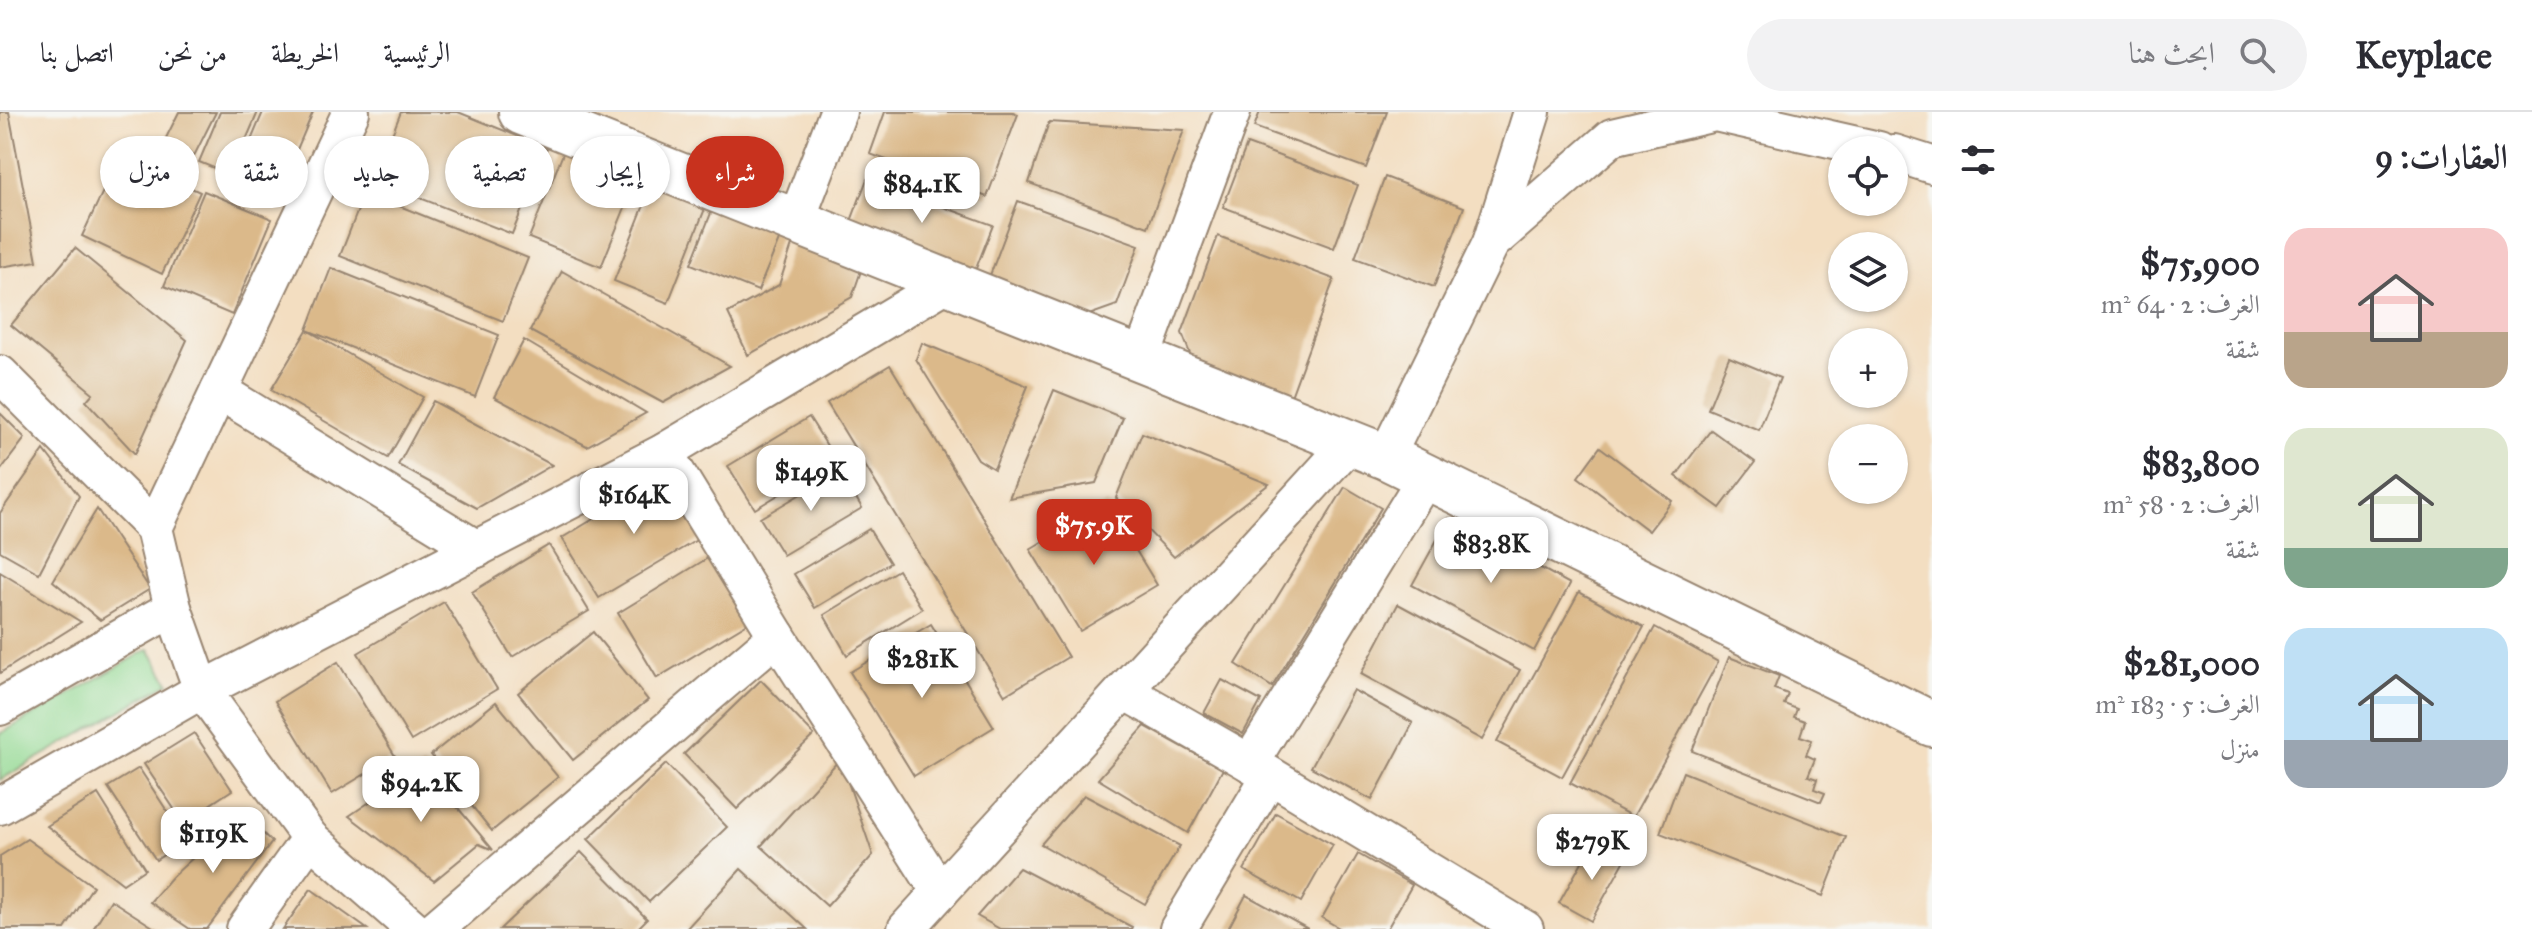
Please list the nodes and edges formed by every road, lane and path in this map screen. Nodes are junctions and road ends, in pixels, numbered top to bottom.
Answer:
1 (351, 112) edge
2 (521, 112) edge
3 (838, 112) edge
4 (1232, 112) edge
5 (1532, 112) edge
6 (1828, 138) edge
7 (1908, 157) edge
8 (1932, 165) edge
9 (796, 221) junction
10 (1491, 243) junction
11 (949, 282) junction
12 (1141, 359) junction
13 (0, 374) edge
14 (219, 391) junction
15 (1368, 450) junction
16 (664, 452) junction
17 (1426, 477) junction
18 (154, 528) junction
19 (477, 549) junction
20 (173, 608) junction
21 (777, 636) junction
22 (202, 690) junction
23 (1124, 691) junction
24 (0, 707) edge
25 (1932, 724) edge
26 (1260, 770) junction
27 (0, 806) edge
28 (310, 838) junction
29 (940, 892) junction
30 (245, 929) edge
31 (414, 929) edge
32 (435, 929) edge
33 (906, 929) edge
34 (1178, 929) edge
35 (1525, 929) edge

1 - 14 street
2 - 9 street
3 - 9 street
4 - 12 street
5 - 10 street
6 - 10 street
7 - 8 street
9 - 11 street
10 - 15 street
11 - 12 street
11 - 16 street
12 - 15 street
13 - 18 street
14 - 18 street
14 - 19 street
15 - 17 street
15 - 23 street
16 - 19 street
16 - 21 street
17 - 25 street
17 - 26 street
18 - 20 street
19 - 22 street
20 - 22 street
20 - 24 street
21 - 29 street
21 - 32 street
22 - 27 street
22 - 28 street
23 - 26 street
23 - 29 street
26 - 34 street
26 - 35 street
28 - 30 street
28 - 31 street
29 - 33 street

